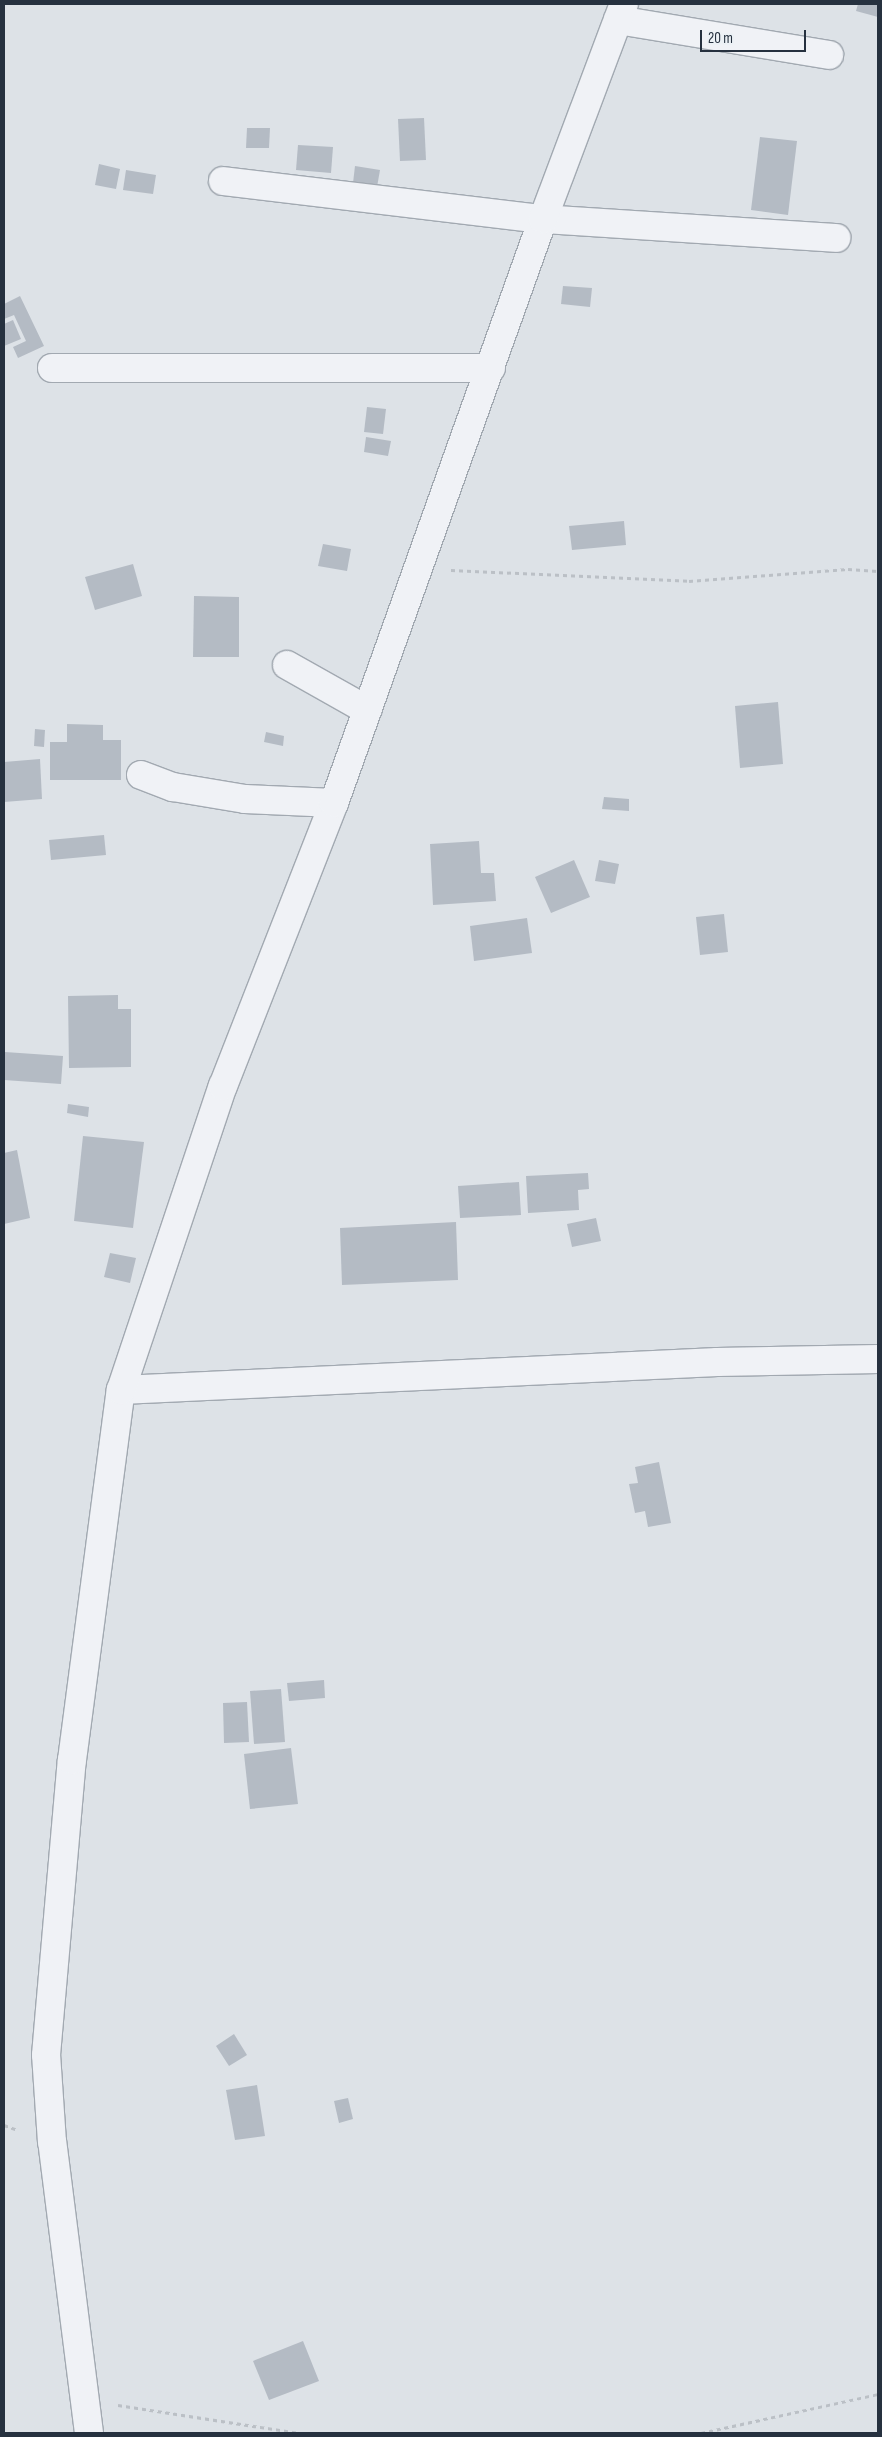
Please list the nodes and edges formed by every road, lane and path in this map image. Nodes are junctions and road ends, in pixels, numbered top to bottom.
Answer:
1 (621, 12) edge
2 (829, 56) dead end
3 (223, 181) dead end
4 (543, 218) junction
5 (836, 238) dead end
6 (52, 368) dead end
7 (490, 368) junction
8 (418, 568) junction
9 (878, 571) edge
10 (287, 665) dead end
11 (367, 710) junction
12 (141, 775) dead end
13 (334, 803) junction
14 (878, 1359) edge
15 (121, 1390) junction
16 (878, 2394) edge
17 (83, 2400) junction
18 (89, 2433) edge
19 (298, 2433) edge
20 (701, 2433) edge

1 - 2 street
1 - 4 street
3 - 4 street
4 - 5 street
4 - 7 street
6 - 7 street
7 - 8 street
8 - 9 path
8 - 11 street
10 - 11 street
11 - 13 street
12 - 13 street
13 - 15 street
14 - 15 street
15 - 17 street
16 - 20 path
17 - 18 street
17 - 19 path

